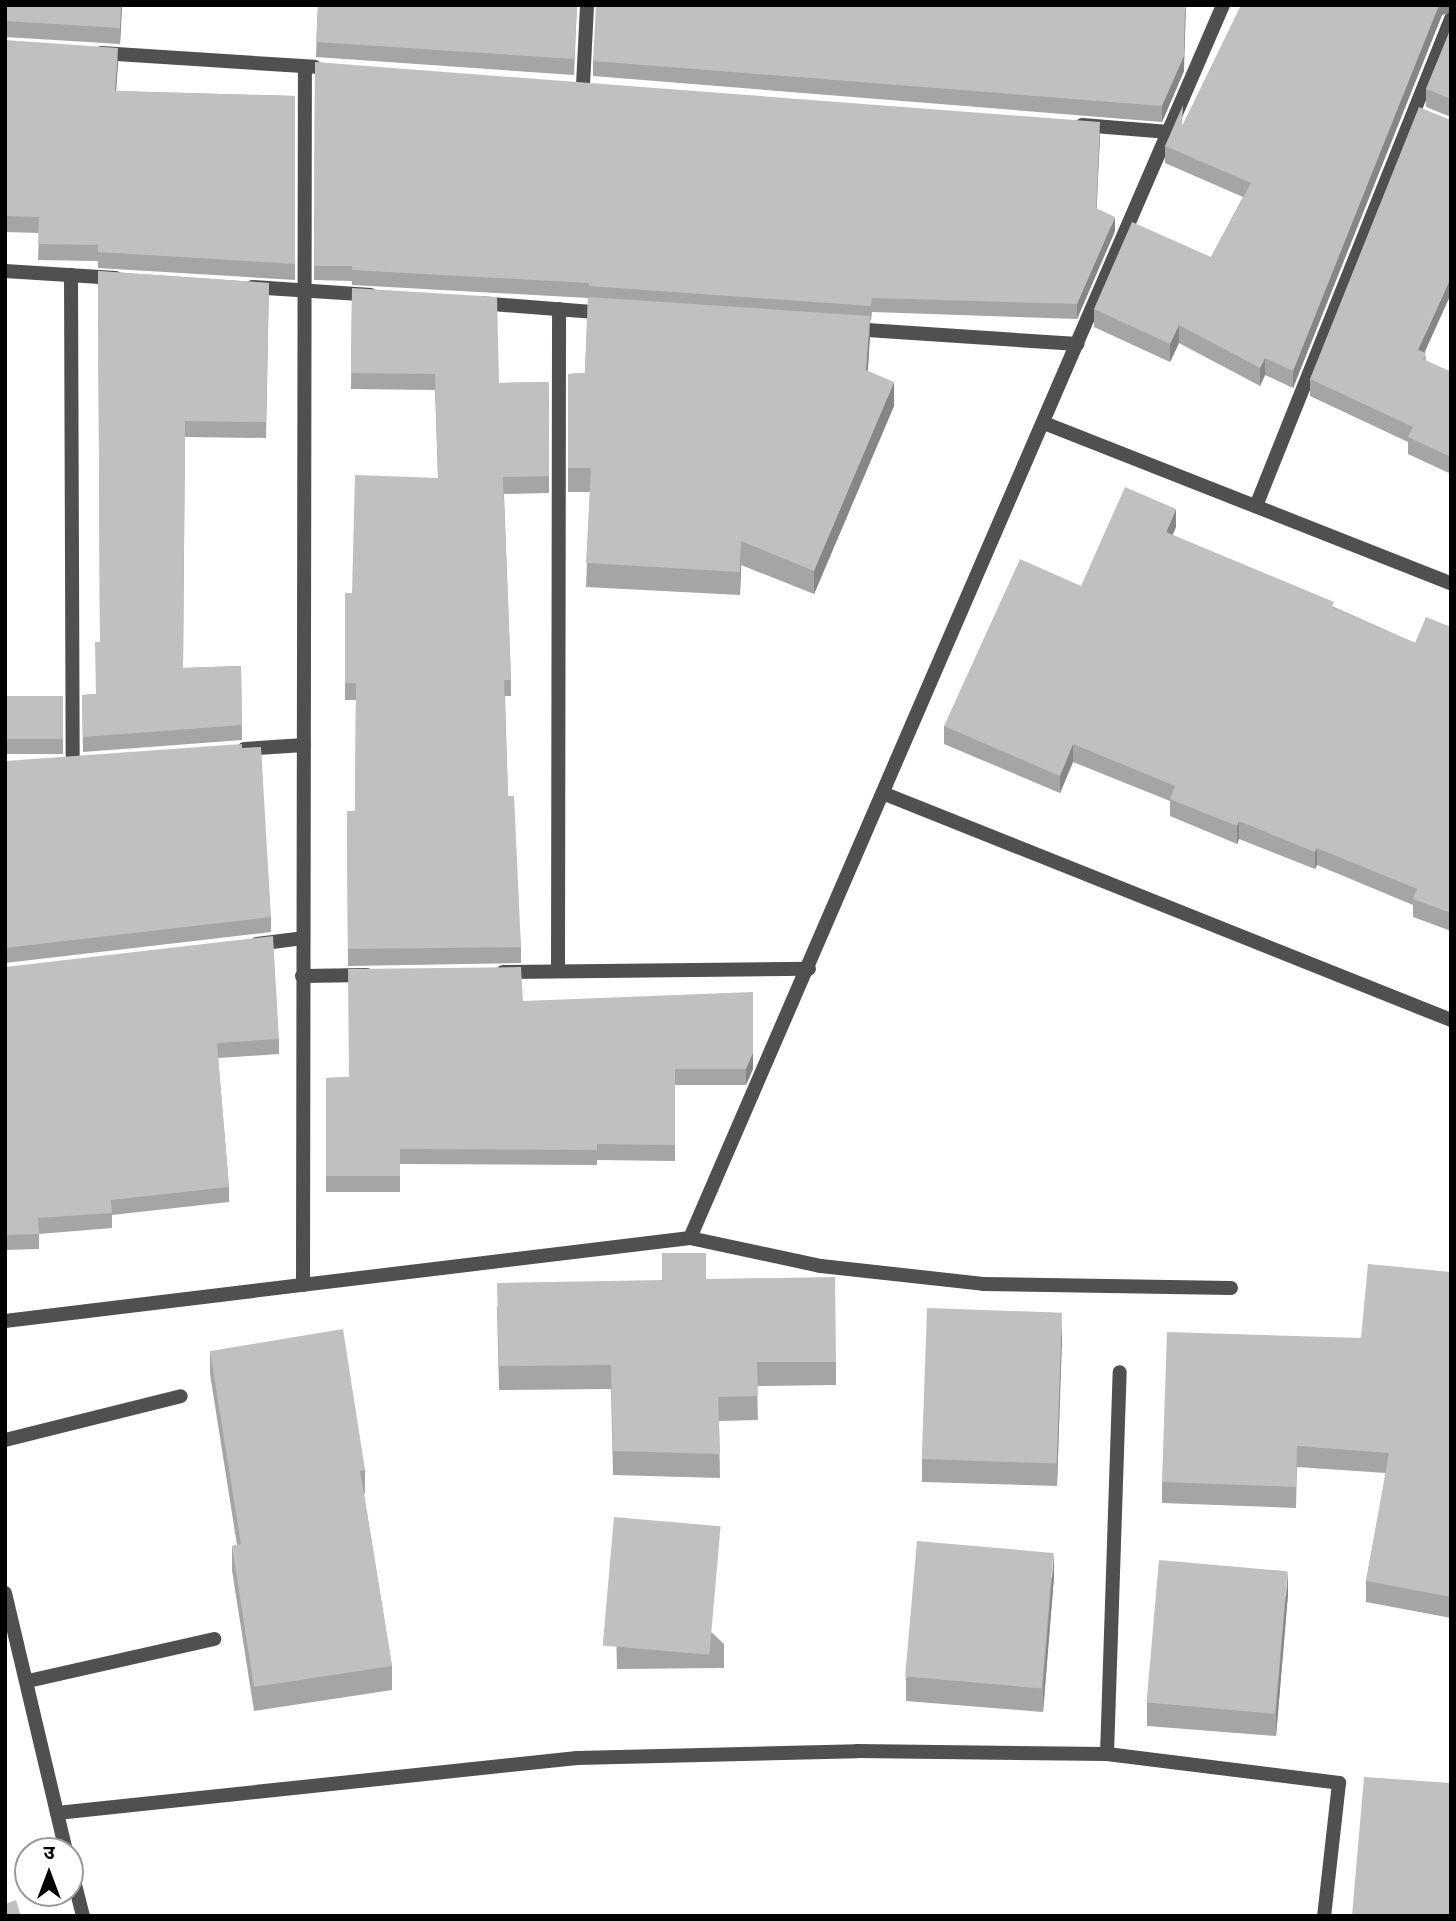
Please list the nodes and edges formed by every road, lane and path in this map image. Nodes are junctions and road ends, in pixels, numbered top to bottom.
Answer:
1 (587, 5) edge
2 (1223, 5) edge
3 (1451, 19) edge
4 (87, 52) edge
5 (305, 67) junction
6 (333, 68) edge
7 (583, 85) edge
8 (1060, 123) edge
9 (1169, 132) junction
10 (5, 271) edge
11 (71, 275) junction
12 (126, 278) edge
13 (236, 286) edge
14 (304, 290) junction
15 (385, 296) edge
16 (465, 302) edge
17 (559, 309) junction
18 (628, 314) edge
19 (832, 328) edge
20 (1078, 344) junction
21 (1044, 423) junction
22 (1256, 506) junction
23 (1451, 583) edge
24 (303, 745) junction
25 (222, 751) edge
26 (73, 762) edge
27 (885, 794) junction
28 (303, 938) junction
29 (235, 946) edge
30 (809, 969) junction
31 (558, 971) junction
32 (490, 972) edge
33 (383, 974) edge
34 (302, 976) junction
35 (1451, 1020) edge
36 (690, 1238) junction
37 (303, 1284) junction
38 (1231, 1288) dead end
39 (5, 1321) edge
40 (1120, 1372) dead end
41 (181, 1396) dead end
42 (5, 1440) edge
43 (5, 1593) edge
44 (214, 1639) dead end
45 (28, 1681) junction
46 (1107, 1754) junction
47 (57, 1813) junction
48 (63, 1837) edge
49 (1324, 1916) edge

1 - 7 street
2 - 9 street
3 - 22 street
4 - 5 street
5 - 6 street
5 - 14 street
8 - 9 street
9 - 20 street
10 - 11 street
11 - 12 street
11 - 26 street
13 - 14 street
14 - 15 street
14 - 24 street
16 - 17 street
17 - 18 street
17 - 31 street
19 - 20 street
20 - 21 street
21 - 22 street
21 - 27 street
22 - 23 street
24 - 25 street
24 - 28 street
27 - 30 street
27 - 35 street
28 - 29 street
28 - 34 street
30 - 31 street
30 - 36 street
31 - 32 street
33 - 34 street
34 - 37 street
36 - 37 street
36 - 38 street
37 - 39 street
40 - 46 street
41 - 42 street
43 - 45 street
44 - 45 street
45 - 47 street
46 - 47 street
46 - 49 street
47 - 48 street

